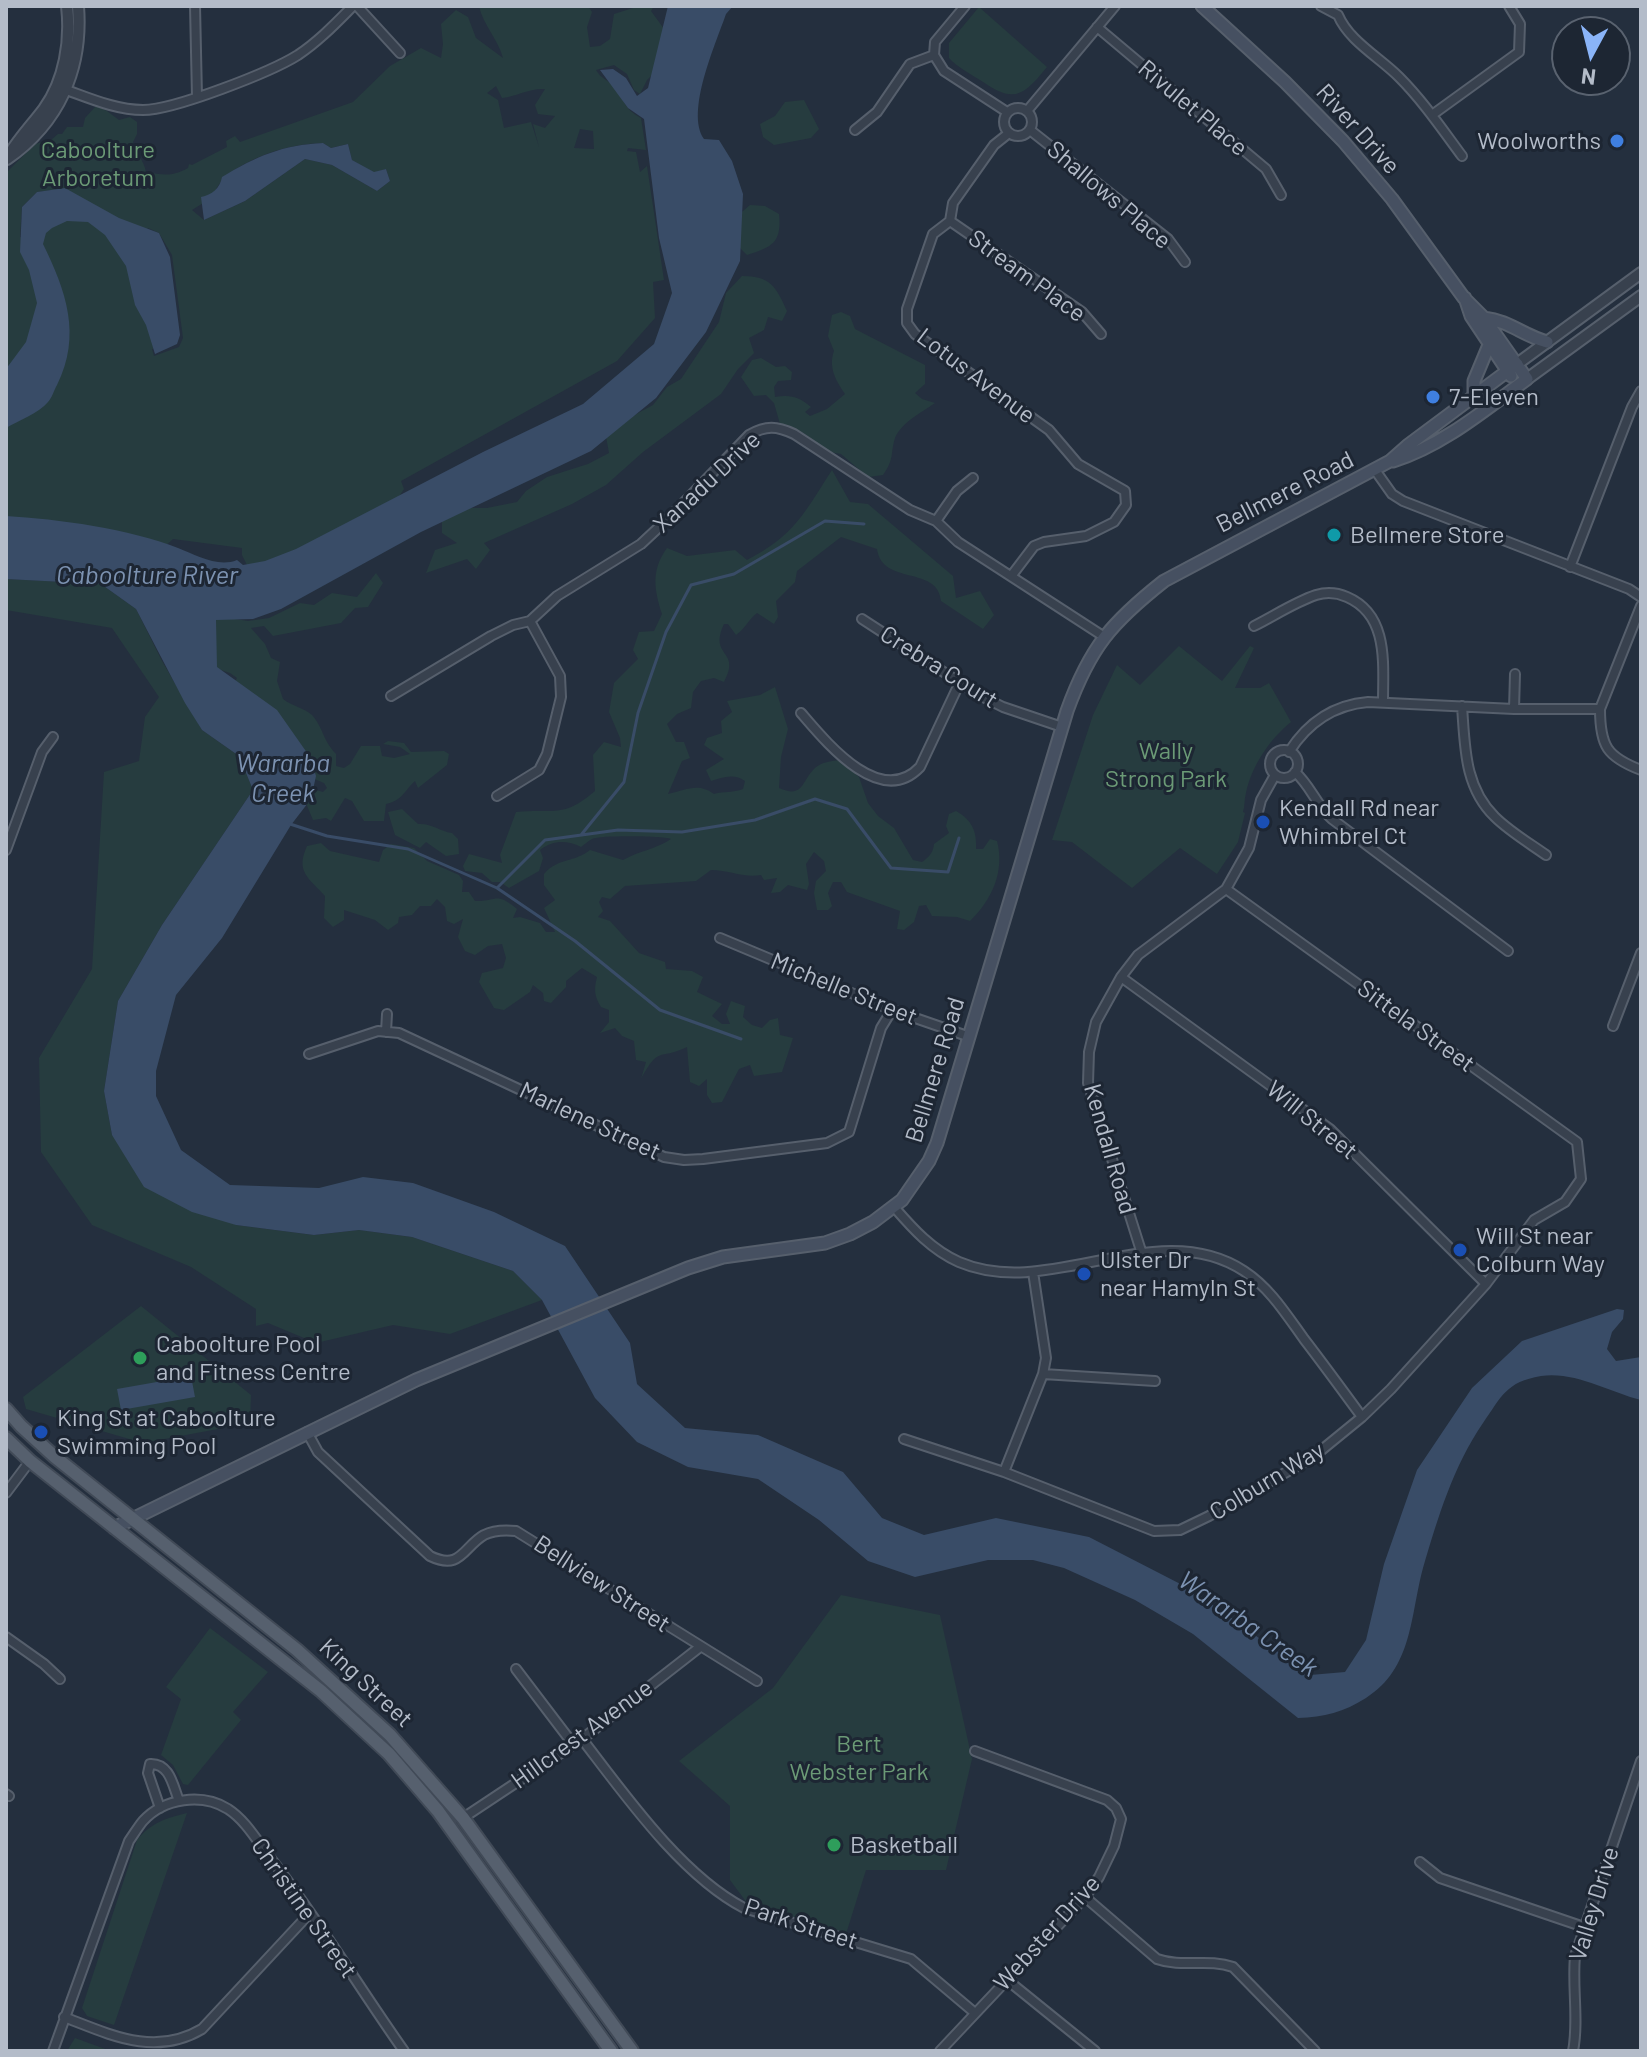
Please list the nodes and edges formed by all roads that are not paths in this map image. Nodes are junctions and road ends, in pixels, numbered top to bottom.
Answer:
1 (67, 6) edge
2 (78, 6) edge
3 (195, 6) edge
4 (355, 6) edge
5 (965, 6) edge
6 (1115, 6) edge
7 (1202, 6) edge
8 (1321, 6) edge
9 (1347, 6) edge
10 (1509, 6) edge
11 (1338, 15) junction
12 (1097, 27) junction
13 (400, 53) dead end
14 (934, 55) junction
15 (61, 88) junction
16 (197, 97) junction
17 (1027, 111) junction
18 (1007, 112) junction
19 (1432, 115) junction
20 (855, 130) dead end
21 (1030, 130) junction
22 (1009, 133) junction
23 (1462, 156) dead end
24 (6, 159) edge
25 (1281, 195) dead end
26 (950, 221) junction
27 (1185, 262) dead end
28 (1641, 273) edge
29 (1641, 296) edge
30 (1464, 298) junction
31 (1484, 318) junction
32 (1101, 334) dead end
33 (1547, 342) junction
34 (1489, 345) junction
35 (1512, 367) junction
36 (1522, 382) junction
37 (1641, 391) edge
38 (1474, 395) junction
39 (1390, 461) junction
40 (1375, 470) junction
41 (973, 478) dead end
42 (936, 521) junction
43 (1570, 567) junction
44 (1012, 575) junction
45 (1641, 597) edge
46 (1641, 606) edge
47 (862, 619) dead end
48 (530, 621) junction
49 (1254, 626) dead end
50 (1103, 636) junction
51 (1515, 674) dead end
52 (960, 682) junction
53 (391, 696) dead end
54 (1383, 702) junction
55 (1462, 706) junction
56 (1514, 709) junction
57 (1600, 709) junction
58 (801, 713) dead end
59 (1062, 727) junction
60 (53, 737) dead end
61 (1289, 752) junction
62 (1641, 770) edge
63 (1295, 772) junction
64 (1275, 775) junction
65 (497, 796) dead end
66 (6, 850) edge
67 (1546, 855) dead end
68 (1226, 889) junction
69 (720, 938) dead end
70 (1508, 951) dead end
71 (1641, 953) edge
72 (1121, 977) junction
73 (892, 1010) junction
74 (387, 1014) dead end
75 (1613, 1026) dead end
76 (386, 1032) junction
77 (970, 1037) junction
78 (309, 1054) dead end
79 (1581, 1179) joint
80 (894, 1207) junction
81 (1142, 1254) junction
82 (1033, 1272) junction
83 (1486, 1284) junction
84 (1043, 1374) junction
85 (1155, 1381) dead end
86 (6, 1409) edge
87 (1362, 1417) junction
88 (307, 1432) junction
89 (6, 1438) edge
90 (904, 1439) dead end
91 (30, 1461) junction
92 (1004, 1472) junction
93 (6, 1493) edge
94 (132, 1518) junction
95 (114, 1528) junction
96 (6, 1637) edge
97 (700, 1647) junction
98 (516, 1669) dead end
99 (60, 1679) dead end
100 (757, 1681) dead end
101 (577, 1741) junction
102 (975, 1751) dead end
103 (1641, 1761) edge
104 (179, 1801) junction
105 (160, 1808) junction
106 (463, 1818) junction
107 (1420, 1862) dead end
108 (1085, 1897) junction
109 (310, 1913) junction
110 (1584, 1927) junction
111 (1006, 1979) junction
112 (975, 2013) junction
113 (64, 2017) junction
114 (617, 2032) junction
115 (605, 2048) edge
116 (53, 2051) edge
117 (404, 2051) edge
118 (632, 2051) edge
119 (940, 2051) edge
120 (1095, 2051) edge
121 (1315, 2051) edge
122 (1573, 2051) edge

1 - 15 street
2 - 15 street
3 - 16 street
4 - 13 street
4 - 16 street
5 - 14 street
6 - 12 street
7 - 30 main road, River Drive
8 - 11 street
9 - 11 street
10 - 19 street
11 - 19 street
12 - 17 street
12 - 25 street, Rivulet Place
14 - 18 street
14 - 20 street
15 - 16 street
15 - 24 street
17 - 18 street
17 - 21 street
18 - 22 street
19 - 23 street
21 - 22 street
21 - 27 street, Shallows Place
22 - 26 street, Lotus Avenue
26 - 32 street, Stream Place
26 - 44 street, Lotus Avenue
28 - 33 street, Bellmere Road
29 - 36 street, Bellmere Road
30 - 31 main road, River Drive
30 - 34 main road, River Drive
31 - 33 main road
31 - 35 main road, River Drive
33 - 35 street, Bellmere Road
34 - 35 main road, River Drive
34 - 38 main road
35 - 36 main road, River Drive
35 - 38 main road, Bellmere Road
36 - 39 main road, Bellmere Road
37 - 43 street
38 - 39 main road, Bellmere Road
39 - 40 main road, Bellmere Road
40 - 43 street
40 - 50 main road, Bellmere Road
41 - 42 street
42 - 44 street, Xanadu Drive
42 - 48 street, Xanadu Drive
43 - 45 street
44 - 50 street, Xanadu Drive
46 - 57 street
47 - 52 street, Crebra Court
48 - 53 street, Xanadu Drive
48 - 65 street
49 - 54 street
50 - 59 main road, Bellmere Road
51 - 56 street
52 - 58 street
52 - 59 street, Crebra Court
54 - 55 street
54 - 61 street
55 - 56 street
55 - 67 street
56 - 57 street
57 - 62 street
59 - 77 main road, Bellmere Road
60 - 66 street
61 - 63 street
61 - 64 street
63 - 64 street
63 - 70 street
64 - 68 street, Kendall Road
68 - 72 street, Kendall Road
68 - 79 street, Sittela Street
69 - 73 street, Michelle Street
71 - 75 street
72 - 81 street, Kendall Road
72 - 83 street, Will Street
73 - 76 street, Marlene Street
73 - 77 street, Michelle Street
74 - 76 street
76 - 78 street
77 - 80 main road, Bellmere Road
79 - 83 street, Colburn Way
80 - 82 street
80 - 88 main road, Bellmere Road
81 - 82 street
81 - 87 street
82 - 84 street
83 - 87 street, Colburn Way
84 - 85 street
84 - 92 street
86 - 94 main road, King Street
87 - 92 street, Colburn Way
88 - 94 main road, Bellmere Road
88 - 97 street, Bellview Street
89 - 91 main road, King Street
90 - 92 street, Colburn Way
91 - 93 street
91 - 95 main road, King Street
94 - 95 main road, Bellmere Road
94 - 106 main road, King Street
95 - 115 main road, King Street
96 - 99 street
97 - 100 street, Bellview Street
97 - 101 street, Hillcrest Avenue
98 - 101 street, Park Street
101 - 106 street, Hillcrest Avenue
101 - 112 street, Park Street
102 - 108 street, Webster Drive
103 - 110 street, Valley Drive
104 - 105 street, Christine Street
104 - 105 street
104 - 109 street, Christine Street
105 - 113 street, Christine Street
106 - 114 main road, King Street
107 - 110 street
108 - 111 street, Webster Drive
108 - 121 street
109 - 113 street
109 - 117 street, Christine Street
110 - 122 street, Valley Drive
111 - 112 street, Webster Drive
111 - 120 street
112 - 119 street, Webster Drive
113 - 116 street, Christine Street
114 - 115 main road
114 - 118 main road, King Street

